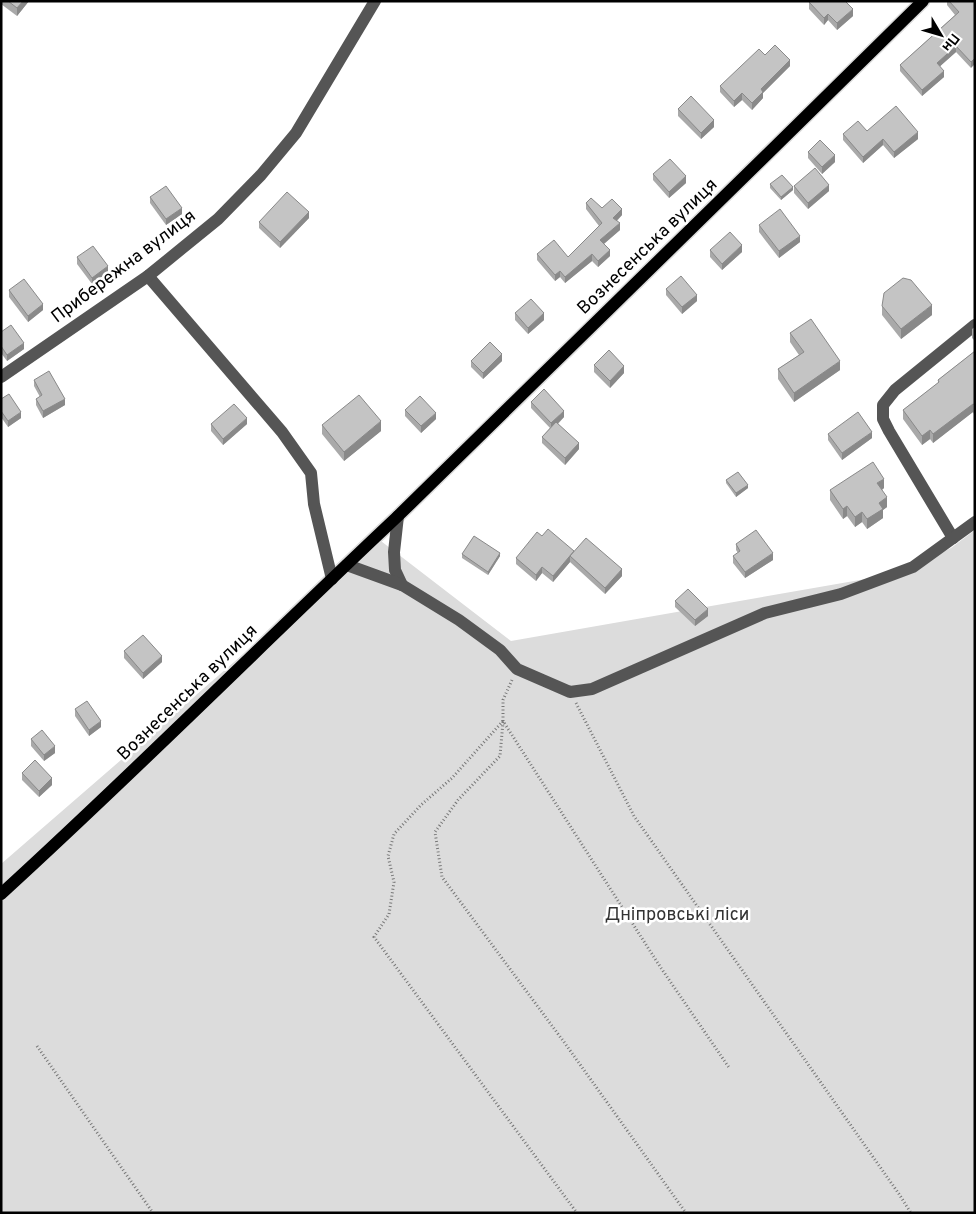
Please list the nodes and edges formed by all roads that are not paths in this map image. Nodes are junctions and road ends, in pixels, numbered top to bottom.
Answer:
1 (375, 1) edge
2 (923, 1) edge
3 (148, 276) junction
4 (975, 325) edge
5 (1, 377) edge
6 (398, 516) junction
7 (975, 522) edge
8 (953, 538) junction
9 (346, 565) junction
10 (332, 579) junction
11 (402, 585) junction
12 (1, 894) edge

1 - 3 street, Прибережна вулиця
2 - 6 main road, Вознесенська вулиця
3 - 5 street, Прибережна вулиця
3 - 10 street
4 - 8 street
6 - 9 main road, Вознесенська вулиця
6 - 11 street
7 - 8 street
8 - 11 street
9 - 10 main road, Вознесенська вулиця
9 - 11 street
10 - 12 main road, Вознесенська вулиця

